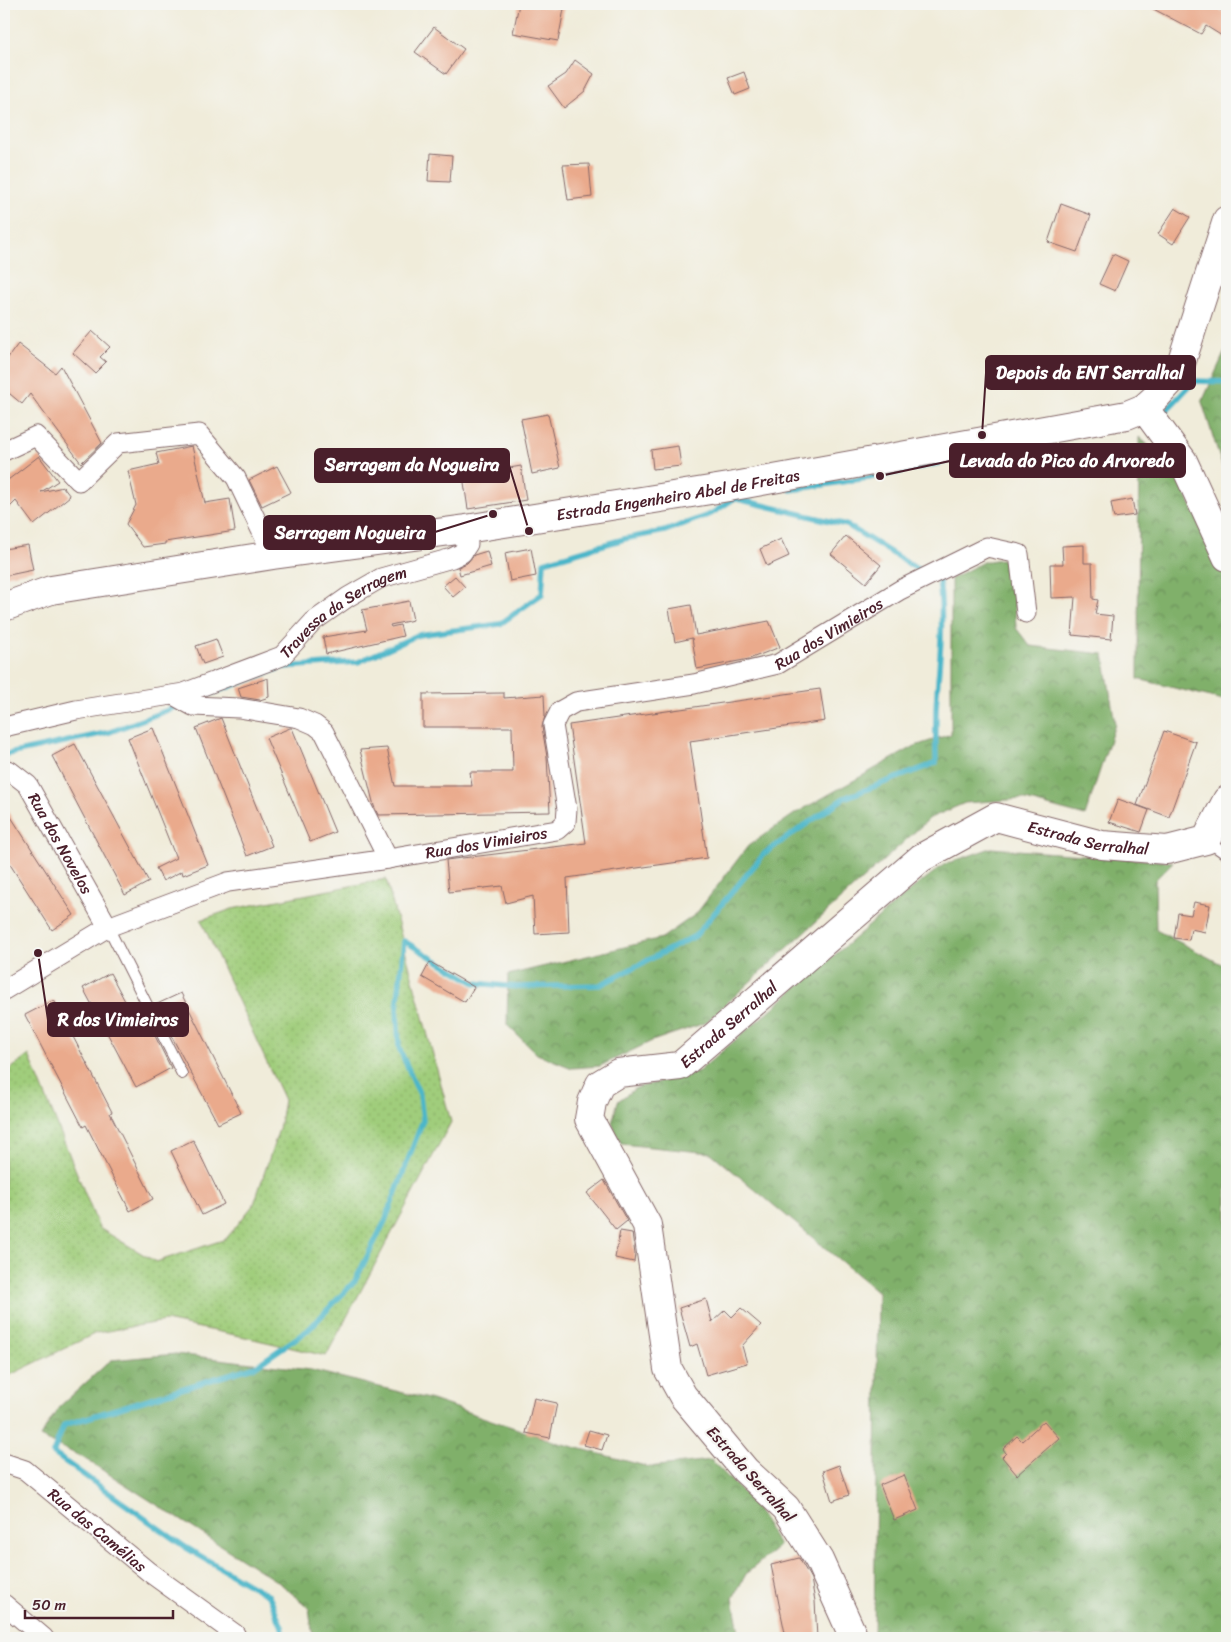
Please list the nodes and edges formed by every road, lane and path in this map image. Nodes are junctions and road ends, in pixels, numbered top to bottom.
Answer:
1 (1227, 220) edge
2 (1148, 413) junction
3 (4, 451) edge
4 (466, 529) junction
5 (273, 555) junction
6 (1227, 557) edge
7 (4, 607) edge
8 (1026, 612) dead end
9 (175, 696) junction
10 (4, 727) edge
11 (4, 769) edge
12 (1227, 800) edge
13 (1217, 847) edge
14 (388, 859) junction
15 (108, 927) junction
16 (4, 990) edge
17 (182, 1074) dead end
18 (4, 1463) edge
19 (4, 1604) edge
20 (44, 1638) edge
21 (237, 1638) edge
22 (854, 1638) edge

1 - 2 street, Estrada Engenheiro Abel de Freitas
2 - 4 street, Estrada Engenheiro Abel de Freitas
2 - 6 street
3 - 5 street
4 - 5 street, Estrada Engenheiro Abel de Freitas
4 - 9 street, Travessa da Serragem
5 - 7 street, Estrada Engenheiro Abel de Freitas
8 - 14 street, Rua dos Vimieiros
9 - 10 street, Travessa da Serragem
9 - 14 street
11 - 15 street, Rua dos Novelos
12 - 13 street, Estrada Serralhal
13 - 22 street, Estrada Serralhal
14 - 15 street, Rua dos Vimieiros
15 - 16 street, Rua dos Vimieiros
15 - 17 lane
18 - 21 street, Rua das Camélias
19 - 20 street

